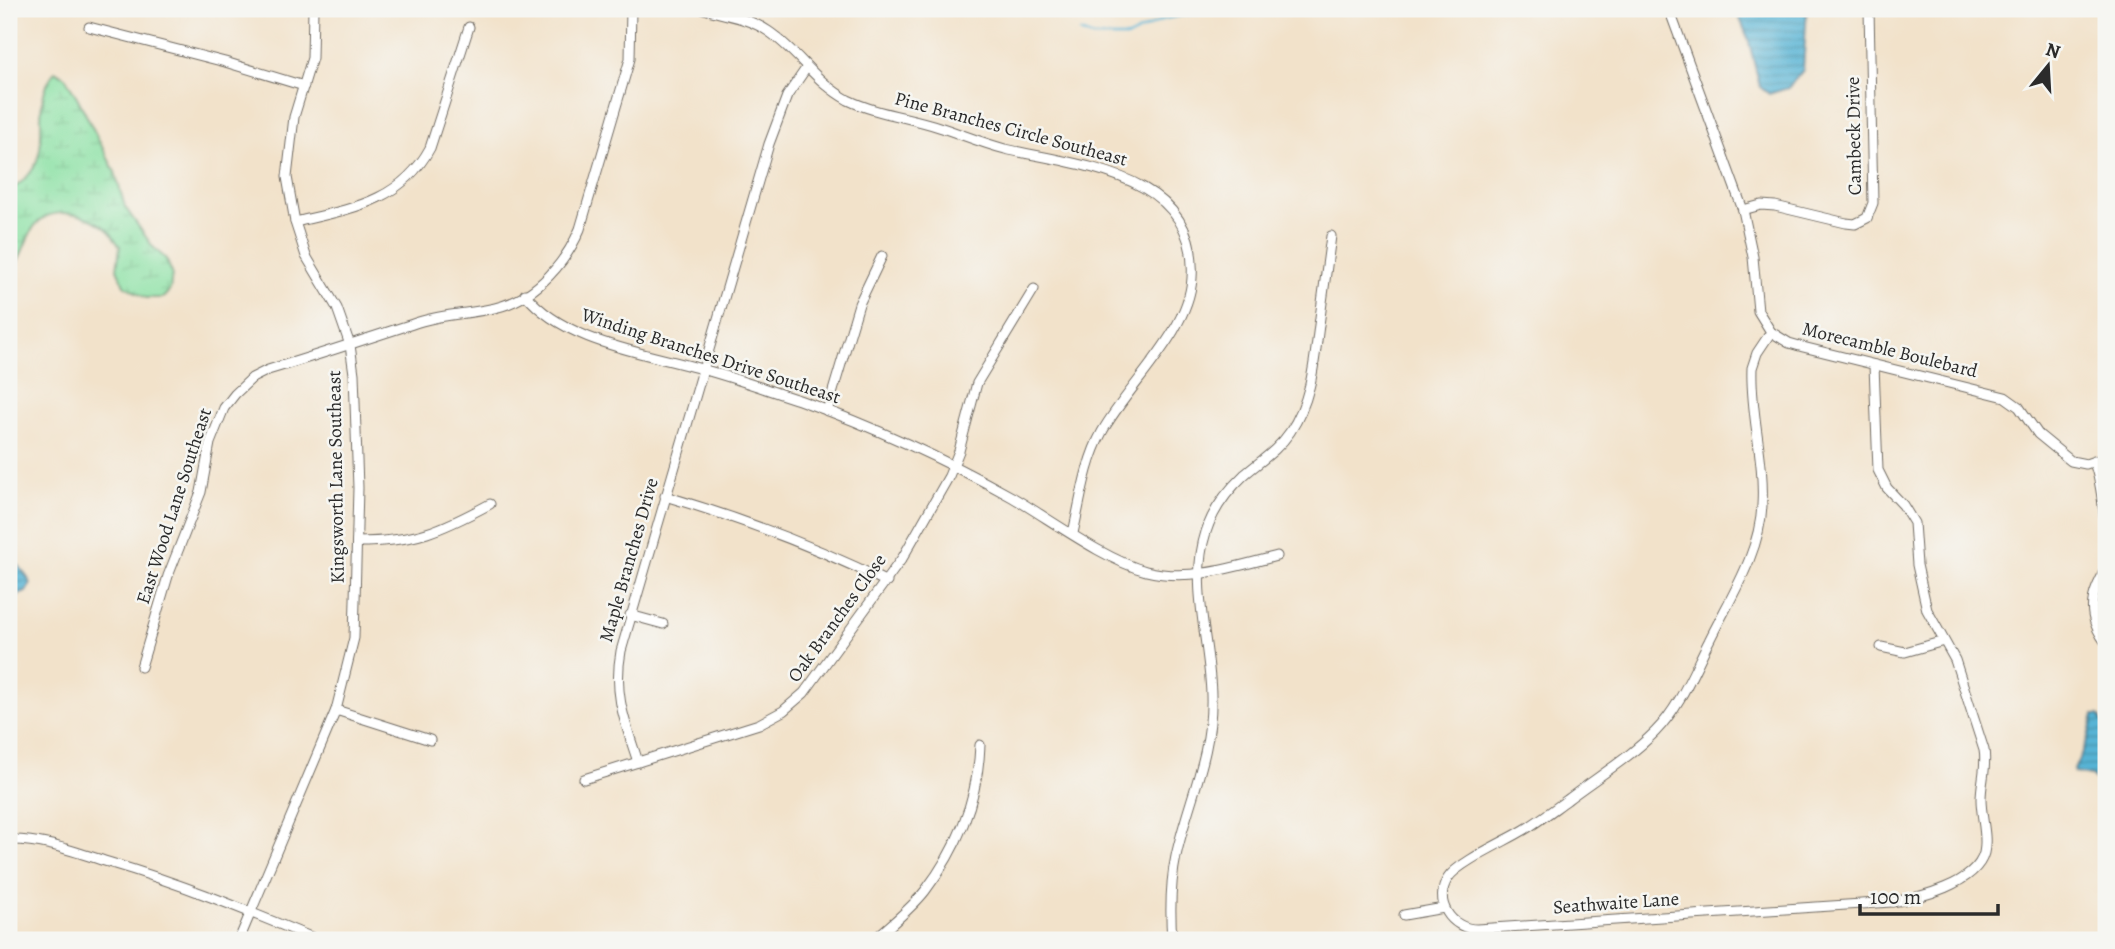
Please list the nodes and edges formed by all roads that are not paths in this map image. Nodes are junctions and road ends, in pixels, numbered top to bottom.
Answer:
1 (313, 9) edge
2 (631, 9) edge
3 (704, 9) edge
4 (1670, 9) edge
5 (1869, 9) edge
6 (89, 27) dead end
7 (469, 27) dead end
8 (807, 67) junction
9 (304, 86) junction
10 (1743, 210) junction
11 (295, 222) junction
12 (1331, 236) dead end
13 (882, 256) dead end
14 (1034, 289) dead end
15 (525, 294) junction
16 (1771, 332) junction
17 (350, 345) junction
18 (1874, 365) junction
19 (703, 369) junction
20 (827, 411) junction
21 (2106, 457) edge
22 (2094, 463) junction
23 (953, 466) junction
24 (665, 496) junction
25 (490, 504) dead end
26 (1073, 533) junction
27 (357, 542) junction
28 (1276, 556) dead end
29 (1198, 575) junction
30 (887, 582) junction
31 (631, 615) junction
32 (663, 624) dead end
33 (1944, 641) junction
34 (2106, 643) edge
35 (1881, 647) dead end
36 (141, 667) dead end
37 (336, 710) junction
38 (430, 740) dead end
39 (981, 745) dead end
40 (638, 762) junction
41 (584, 779) dead end
42 (9, 840) edge
43 (1444, 908) junction
44 (251, 912) junction
45 (1404, 915) dead end
46 (239, 940) edge
47 (318, 940) edge
48 (873, 940) edge
49 (1172, 940) edge

1 - 9 street, Kingsworth Lane Southeast
2 - 15 street, East Wood Lane Southeast
3 - 8 street, Pine Branches Circle Southeast
4 - 10 street
5 - 10 street, Cambeck Drive
6 - 9 street
7 - 11 street
8 - 19 street
8 - 26 street, Pine Branches Circle Southeast
9 - 11 street, Kingsworth Lane Southeast
10 - 16 street
11 - 17 street, Kingsworth Lane Southeast
12 - 29 street
13 - 20 street
14 - 23 street, Oak Branches Close
15 - 17 street, East Wood Lane Southeast
15 - 19 street, Winding Branches Drive Southeast
16 - 18 street, Morecamble Boulebard
16 - 43 street
17 - 27 street, Kingsworth Lane Southeast
17 - 36 street, East Wood Lane Southeast
18 - 22 street, Morecamble Boulebard
18 - 33 street, Seathwaite Lane
19 - 20 street, Winding Branches Drive Southeast
19 - 24 street, Maple Branches Drive
20 - 23 street, Winding Branches Drive Southeast
21 - 22 street
22 - 34 street
23 - 26 street, Winding Branches Drive Southeast
23 - 30 street, Oak Branches Close
24 - 30 street
24 - 31 street, Maple Branches Drive
25 - 27 street
26 - 29 street, Winding Branches Drive Southeast
27 - 37 street, Kingsworth Lane Southeast
28 - 29 street, Winding Branches Drive Southeast
29 - 49 street
30 - 40 street, Oak Branches Close
31 - 32 street
31 - 40 street, Maple Branches Drive
33 - 35 street
33 - 43 street, Seathwaite Lane
37 - 38 street
37 - 44 street, Kingsworth Lane Southeast
39 - 48 street
40 - 41 street, Oak Branches Close
42 - 44 street
43 - 45 street
44 - 46 street, Kingsworth Lane Southeast
44 - 47 street

